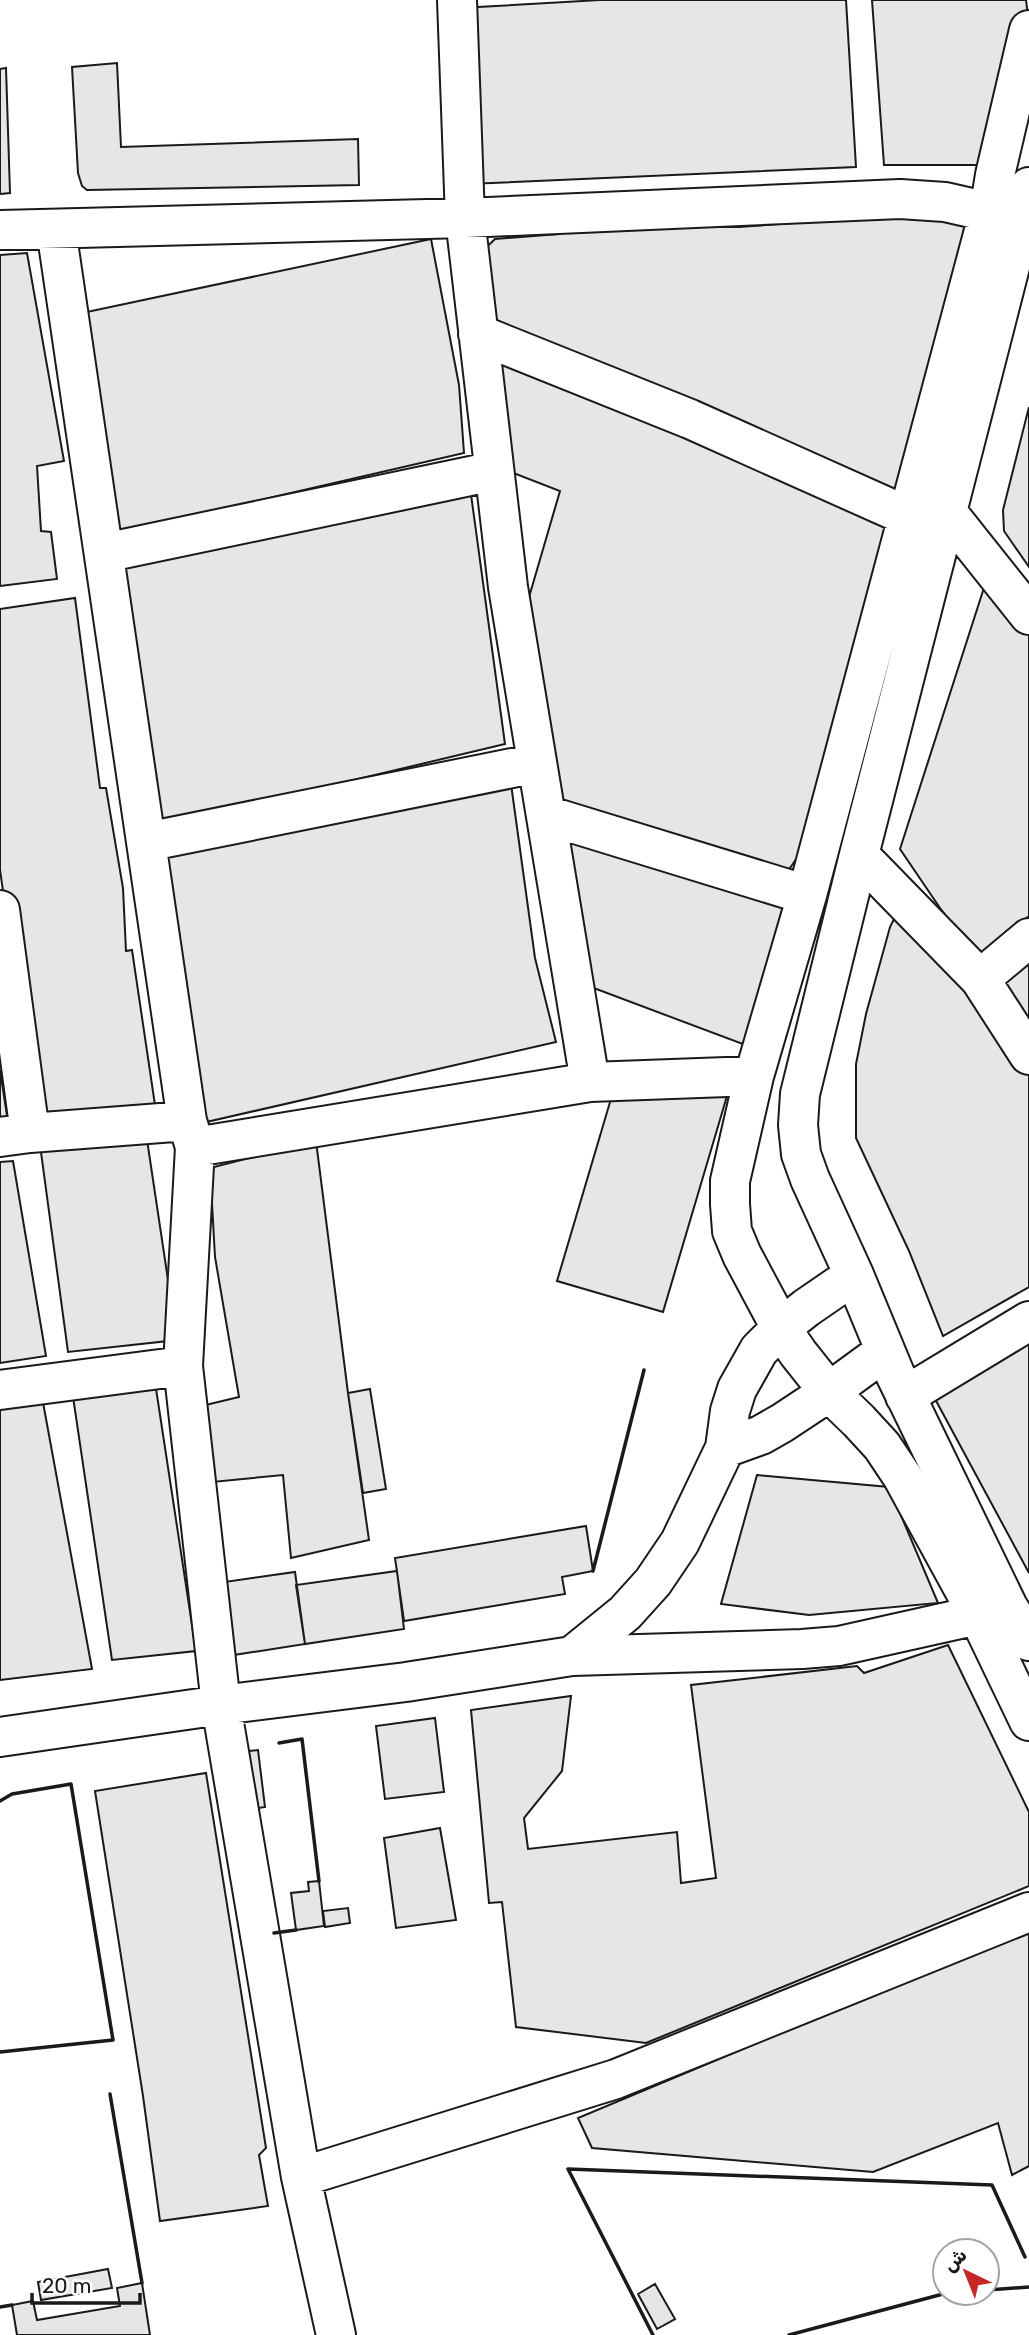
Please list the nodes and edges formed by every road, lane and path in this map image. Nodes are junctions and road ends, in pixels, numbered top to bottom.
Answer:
1 (457, 0) edge
2 (1029, 30) edge
3 (1016, 197) edge
4 (465, 218) junction
5 (56, 229) junction
6 (0, 230) edge
7 (478, 334) junction
8 (495, 471) junction
9 (947, 512) junction
10 (907, 516) junction
11 (104, 553) junction
12 (1029, 615) edge
13 (537, 763) junction
14 (546, 815) junction
15 (146, 842) junction
16 (859, 855) junction
17 (807, 895) junction
18 (0, 910) edge
19 (1029, 938) edge
20 (980, 979) junction
21 (1029, 1055) edge
22 (754, 1076) junction
23 (590, 1082) junction
24 (191, 1134) junction
25 (15, 1135) edge
26 (854, 1275) junction
27 (1029, 1321) edge
28 (781, 1328) junction
29 (885, 1351) junction
30 (183, 1366) junction
31 (0, 1390) edge
32 (829, 1392) junction
33 (905, 1395) junction
34 (725, 1448) junction
35 (978, 1615) junction
36 (1029, 1641) edge
37 (572, 1656) junction
38 (220, 1706) junction
39 (1029, 1721) edge
40 (0, 1737) edge
41 (1029, 1912) edge
42 (301, 2178) junction
43 (336, 2335) edge

1 - 4 street
2 - 3 street
3 - 4 street
3 - 9 street
3 - 10 street
4 - 5 street
4 - 7 street
5 - 6 street
5 - 11 street
7 - 8 street
7 - 10 street
8 - 11 street
8 - 13 street
9 - 12 street
9 - 16 street
10 - 17 street
11 - 15 street
13 - 14 street
13 - 15 street
14 - 17 street
14 - 23 street
15 - 24 street
16 - 20 street
16 - 26 street
17 - 22 street
18 - 25 street
19 - 20 street
20 - 21 street
22 - 23 street
22 - 28 street
23 - 24 street
24 - 25 street
24 - 30 street
26 - 28 street
26 - 29 street
27 - 33 street
28 - 32 street
28 - 34 street
29 - 32 street
29 - 33 street
30 - 31 street
30 - 38 street
32 - 34 street
32 - 35 street
33 - 36 street
34 - 37 street
35 - 37 street
35 - 39 street
37 - 38 street
38 - 40 street
38 - 42 street
41 - 42 street
42 - 43 street

